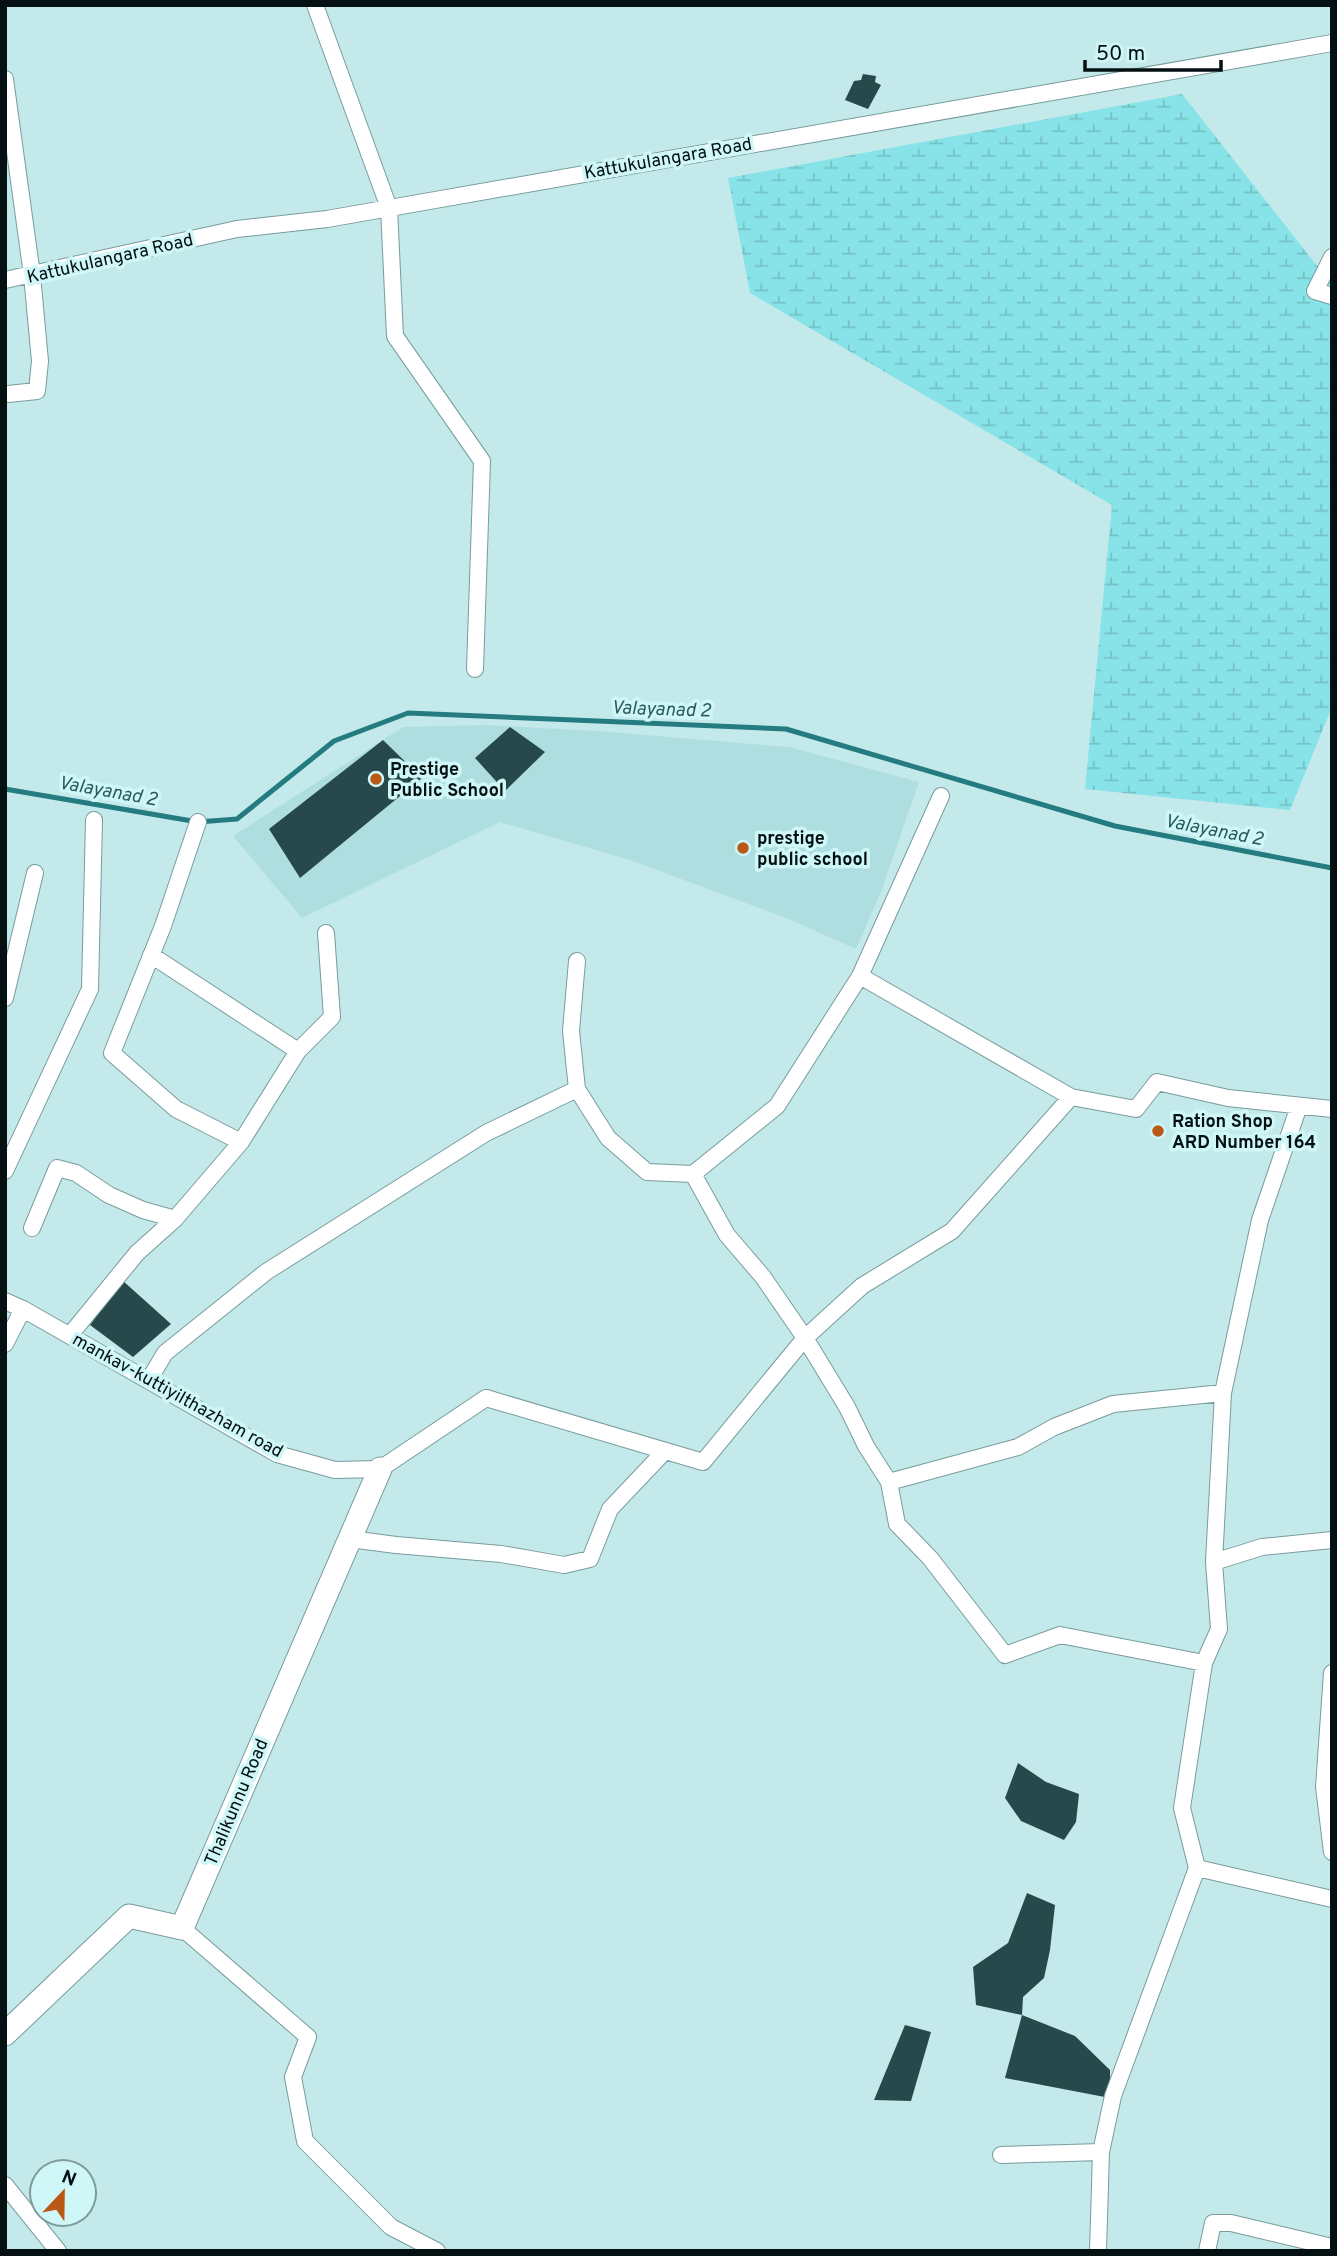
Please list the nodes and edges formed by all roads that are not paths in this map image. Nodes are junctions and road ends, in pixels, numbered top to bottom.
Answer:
1 (315, 5) edge
2 (1332, 43) edge
3 (5, 79) edge
4 (389, 208) junction
5 (1332, 257) edge
6 (32, 275) junction
7 (5, 280) edge
8 (1332, 296) edge
9 (8, 394) dead end
10 (475, 669) dead end
11 (941, 796) dead end
12 (94, 820) dead end
13 (198, 822) dead end
14 (35, 873) dead end
15 (326, 933) dead end
16 (151, 955) junction
17 (577, 961) dead end
18 (860, 976) junction
19 (5, 998) edge
20 (298, 1051) junction
21 (577, 1089) junction
22 (1071, 1097) junction
23 (1299, 1106) junction
24 (1332, 1109) edge
25 (241, 1142) junction
26 (5, 1171) edge
27 (693, 1174) junction
28 (175, 1219) junction
29 (32, 1228) dead end
30 (5, 1301) edge
31 (23, 1309) junction
32 (70, 1335) junction
33 (805, 1338) junction
34 (5, 1343) edge
35 (149, 1380) junction
36 (1223, 1393) junction
37 (665, 1451) junction
38 (380, 1469) junction
39 (889, 1482) junction
40 (350, 1539) junction
41 (1332, 1540) edge
42 (1214, 1562) junction
43 (1204, 1663) junction
44 (1332, 1673) edge
45 (1332, 1852) edge
46 (1197, 1868) junction
47 (1332, 1899) edge
48 (182, 1928) junction
49 (5, 2034) edge
50 (1101, 2152) junction
51 (1001, 2155) dead end
52 (5, 2185) edge
53 (1332, 2246) edge
54 (58, 2251) edge
55 (437, 2251) edge
56 (1098, 2251) edge
57 (1207, 2251) edge

1 - 4 street
2 - 4 street, Kattukulangara Road
3 - 6 street
4 - 6 street, Kattukulangara Road
4 - 10 street
5 - 8 street
6 - 7 street, Kattukulangara Road
6 - 9 street
11 - 18 street
12 - 26 street
13 - 16 street
14 - 19 street
15 - 20 street
16 - 20 street
16 - 25 street
17 - 21 street
18 - 22 street
18 - 27 street
20 - 25 street
21 - 27 street
21 - 35 street
22 - 23 street
22 - 33 street
23 - 24 street
23 - 36 street
25 - 28 street
27 - 33 street
28 - 29 street
28 - 32 street
30 - 31 street, mankav-kuttiyilthazham road
31 - 32 street, mankav-kuttiyilthazham road
31 - 34 street
32 - 35 street, mankav-kuttiyilthazham road
33 - 37 street
33 - 39 street
35 - 38 street, mankav-kuttiyilthazham road
36 - 39 street
36 - 42 street
37 - 38 street
37 - 40 street
38 - 40 street, Thalikunnu Road
39 - 43 street
40 - 48 street, Thalikunnu Road
41 - 42 street
42 - 43 street
43 - 46 street
44 - 45 street
46 - 47 street
46 - 50 street
48 - 49 street
48 - 55 street
50 - 51 street
50 - 56 street
52 - 54 street
53 - 57 street

